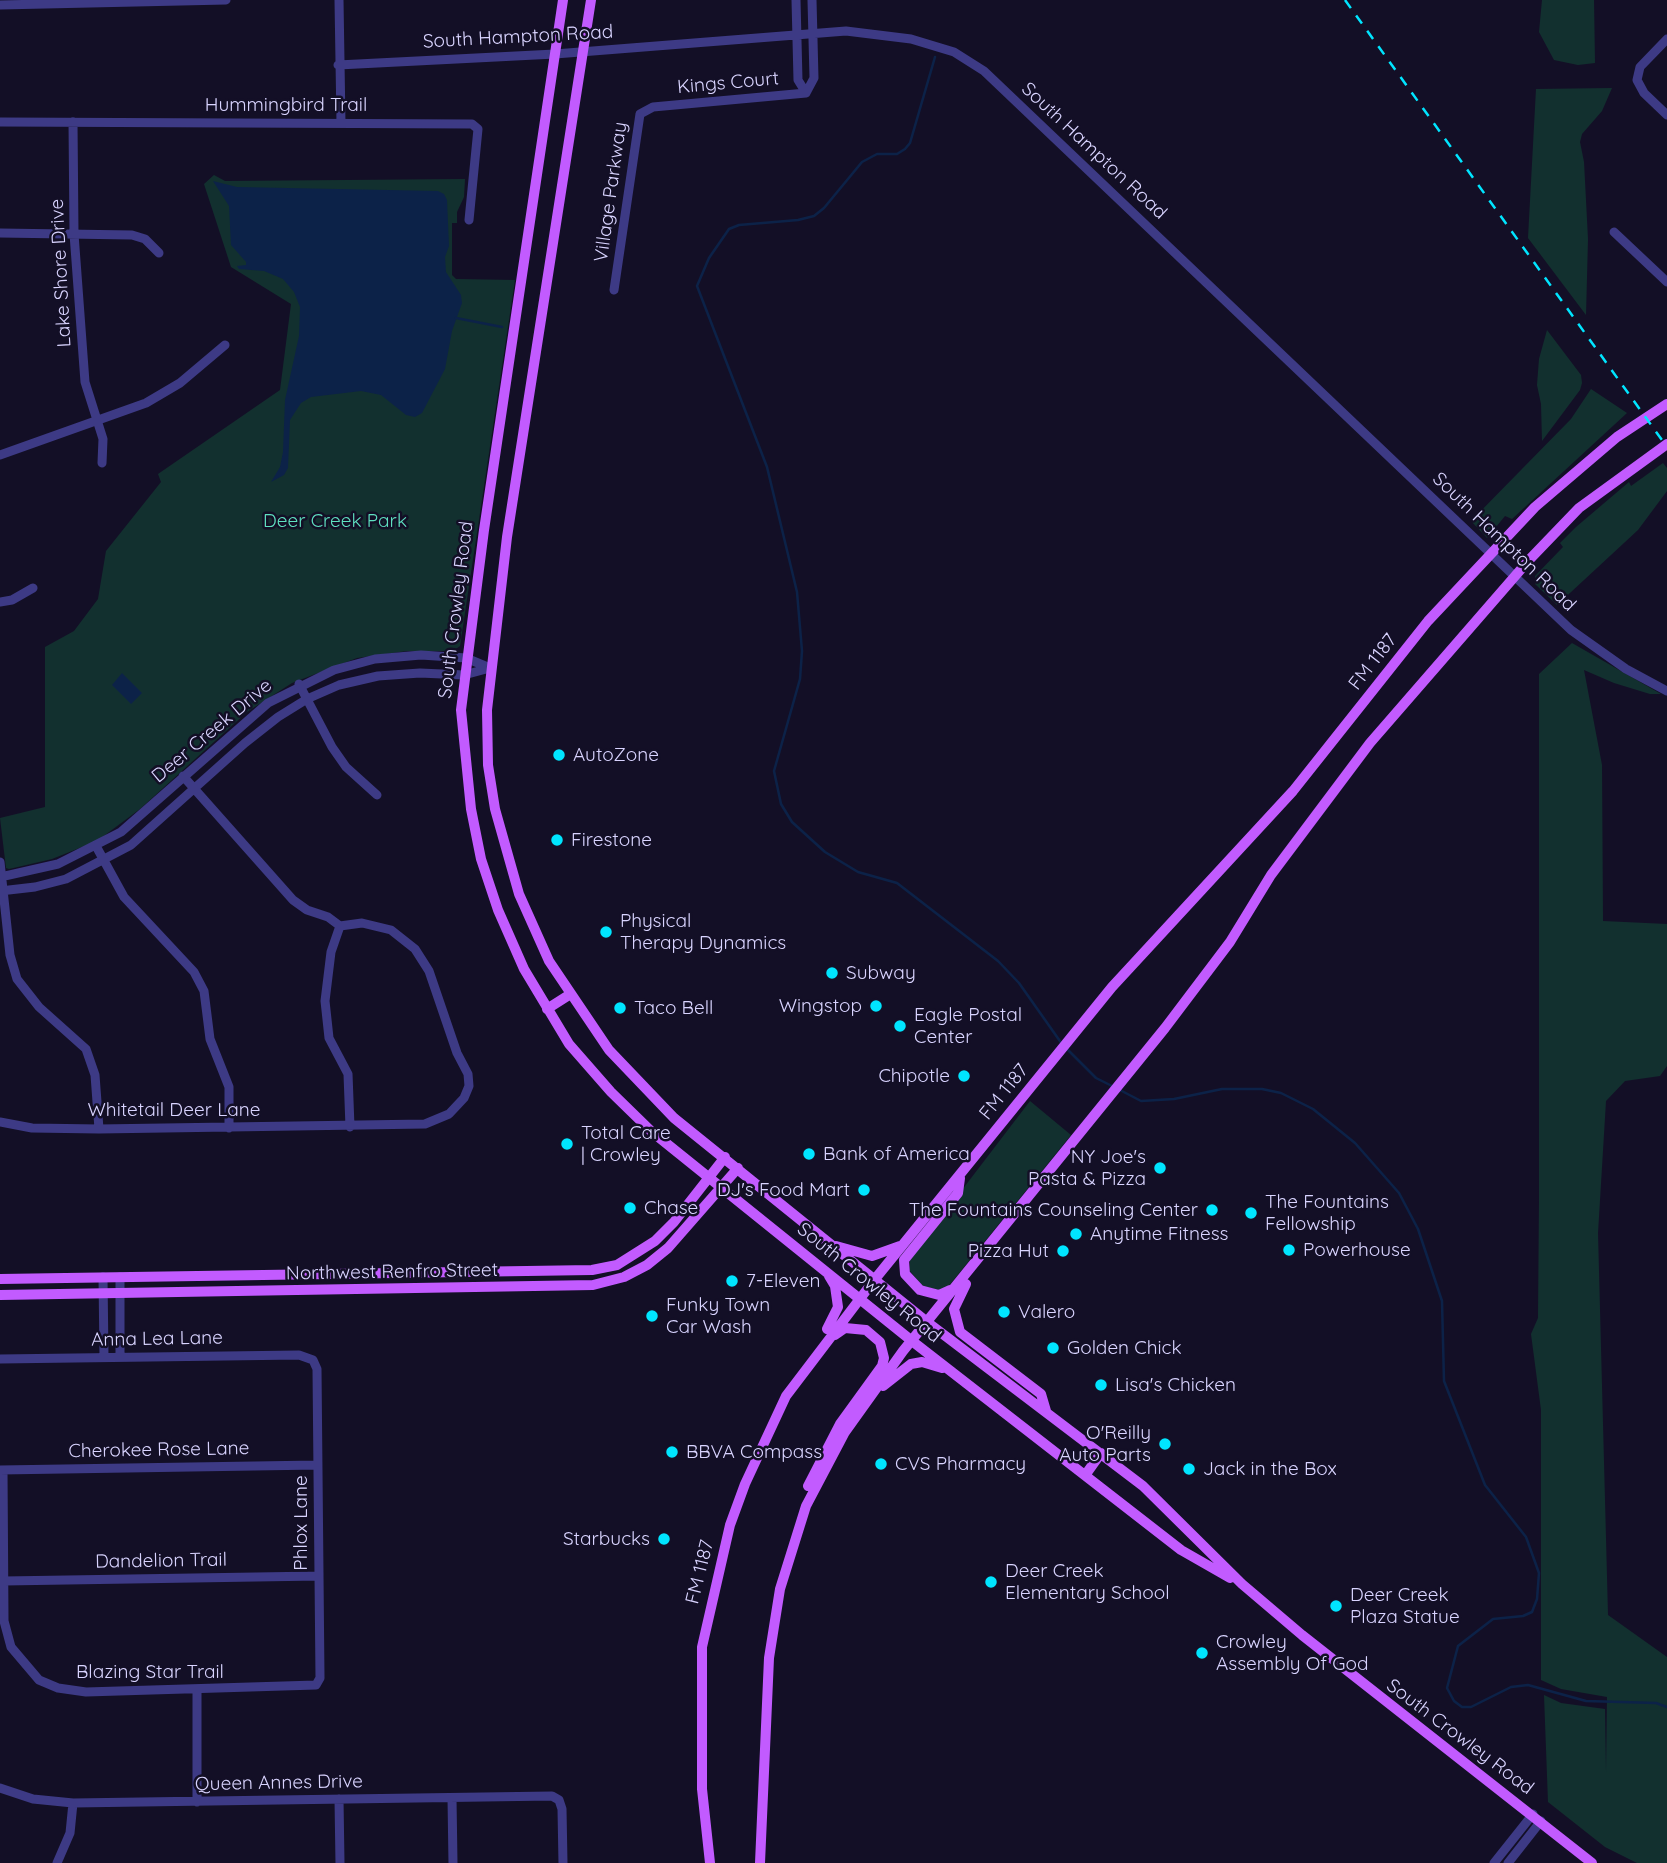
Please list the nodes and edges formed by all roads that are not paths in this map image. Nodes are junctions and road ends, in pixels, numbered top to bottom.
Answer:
1 (208, 0) edge
2 (226, 0) edge
3 (339, 0) edge
4 (563, 0) edge
5 (591, 0) edge
6 (796, 0) edge
7 (813, 0) edge
8 (161, 1) edge
9 (45, 2) edge
10 (0, 5) edge
11 (813, 34) junction
12 (796, 35) junction
13 (1667, 39) edge
14 (584, 51) junction
15 (555, 54) junction
16 (338, 65) junction
17 (806, 93) junction
18 (653, 107) joint
19 (1667, 115) edge
20 (0, 122) edge
21 (73, 122) junction
22 (341, 123) junction
23 (469, 220) dead end
24 (1614, 232) dead end
25 (0, 233) edge
26 (74, 234) junction
27 (159, 253) dead end
28 (1667, 282) edge
29 (614, 290) dead end
30 (225, 345) dead end
31 (1667, 404) edge
32 (96, 420) junction
33 (1667, 444) edge
34 (0, 455) edge
35 (102, 463) dead end
36 (33, 588) dead end
37 (0, 602) edge
38 (466, 658) junction
39 (490, 668) junction
40 (464, 675) junction
41 (299, 684) junction
42 (1667, 691) edge
43 (307, 699) junction
44 (183, 776) junction
45 (195, 789) junction
46 (377, 795) dead end
47 (96, 846) junction
48 (104, 860) junction
49 (0, 862) edge
50 (1, 877) edge
51 (2, 891) edge
52 (340, 926) junction
53 (569, 995) junction
54 (547, 1009) junction
55 (0, 1122) edge
56 (350, 1127) junction
57 (229, 1128) junction
58 (99, 1129) junction
59 (725, 1157) junction
60 (1056, 1162) junction
61 (738, 1168) junction
62 (961, 1175) junction
63 (708, 1178) junction
64 (721, 1188) junction
65 (903, 1245) junction
66 (833, 1246) junction
67 (617, 1265) junction
68 (826, 1271) junction
69 (120, 1276) junction
70 (103, 1277) junction
71 (624, 1277) junction
72 (0, 1279) edge
73 (875, 1279) junction
74 (960, 1282) junction
75 (103, 1293) junction
76 (120, 1293) junction
77 (0, 1294) edge
78 (860, 1298) junction
79 (927, 1322) junction
80 (912, 1341) junction
81 (823, 1344) junction
82 (104, 1357) junction
83 (120, 1357) junction
84 (0, 1359) edge
85 (313, 1360) joint
86 (955, 1374) junction
87 (874, 1389) junction
88 (786, 1396) junction
89 (1046, 1411) junction
90 (1101, 1453) junction
91 (318, 1465) junction
92 (2, 1470) edge
93 (1086, 1474) junction
94 (799, 1525) junction
95 (319, 1576) junction
96 (4, 1581) junction
97 (1242, 1584) junction
98 (316, 1685) joint
99 (197, 1690) junction
100 (0, 1788) edge
101 (452, 1798) junction
102 (339, 1799) junction
103 (197, 1801) junction
104 (73, 1803) junction
105 (1537, 1818) junction
106 (57, 1863) edge
107 (340, 1863) edge
108 (453, 1863) edge
109 (563, 1863) edge
110 (710, 1863) edge
111 (760, 1863) edge
112 (1494, 1863) edge
113 (1508, 1863) edge
114 (1592, 1863) edge

1 - 2 street
1 - 8 street
3 - 16 street
4 - 15 main road, South Crowley Road
5 - 14 main road, South Crowley Road
6 - 12 street, Kings Court
7 - 11 street, Kings Court
8 - 9 street
9 - 10 street
11 - 12 street, South Hampton Road
11 - 17 street, Kings Court
11 - 42 street, South Hampton Road
12 - 14 street, South Hampton Road
12 - 17 street, Kings Court
13 - 19 street
14 - 15 street, South Hampton Road
14 - 39 main road, South Crowley Road
15 - 16 street, South Hampton Road
15 - 38 main road, South Crowley Road
16 - 22 street
17 - 18 street, Kings Court
18 - 29 street, Village Parkway
20 - 21 street, Hummingbird Trail
21 - 22 street, Hummingbird Trail
21 - 26 street, Lake Shore Drive
22 - 23 street, Hummingbird Trail
24 - 28 street
25 - 26 street
26 - 27 street
26 - 32 street, Lake Shore Drive
30 - 32 street
31 - 62 main road, FM 1187 / FM 1187
32 - 34 street
32 - 35 street, Lake Shore Drive
33 - 60 main road
36 - 37 street
38 - 39 street, Deer Creek Drive
38 - 40 main road, South Crowley Road
38 - 41 street, Deer Creek Drive
39 - 40 street, Deer Creek Drive
39 - 53 main road, South Crowley Road
40 - 43 street, Deer Creek Drive
40 - 54 main road, South Crowley Road
41 - 43 street
41 - 44 street, Deer Creek Drive
43 - 45 street, Deer Creek Drive
43 - 46 street
44 - 45 street
44 - 47 street, Deer Creek Drive
45 - 48 street, Deer Creek Drive
45 - 52 street
47 - 48 street
47 - 50 street, Deer Creek Drive
48 - 51 street, Deer Creek Drive
48 - 57 street
49 - 50 street
50 - 51 street
51 - 58 street
52 - 56 street
52 - 56 street, Whitetail Deer Lane
53 - 54 main road
53 - 59 main road, South Crowley Road
54 - 63 main road, South Crowley Road
55 - 58 street, Whitetail Deer Lane
56 - 57 street, Whitetail Deer Lane
57 - 58 street, Whitetail Deer Lane
59 - 61 main road, South Crowley Road
59 - 63 main road, Northwest Renfro Street
60 - 74 main road
60 - 89 main road
61 - 64 main road, Northwest Renfro Street
61 - 66 main road, South Crowley Road
62 - 65 main road, FM 1187 / FM 1187
62 - 74 main road
63 - 64 main road, South Crowley Road
63 - 67 main road, Northwest Renfro Street
64 - 68 main road, South Crowley Road
64 - 71 main road, Northwest Renfro Street
65 - 66 main road
65 - 73 main road, FM 1187 / FM 1187
66 - 73 main road, South Crowley Road
67 - 69 main road, Northwest Renfro Street
67 - 71 main road
68 - 78 main road, South Crowley Road
68 - 88 main road
69 - 70 main road, Northwest Renfro Street
69 - 76 street
70 - 72 main road, Northwest Renfro Street
70 - 75 street
71 - 76 main road, Northwest Renfro Street
73 - 78 main road, FM 1187 / FM 1187
73 - 79 main road, South Crowley Road
74 - 79 main road
75 - 76 main road, Northwest Renfro Street
75 - 77 main road, Northwest Renfro Street
75 - 82 street
76 - 83 street
78 - 80 main road, South Crowley Road
78 - 81 main road, FM 1187 / FM 1187
79 - 80 main road
79 - 89 main road, South Crowley Road
80 - 86 main road, South Crowley Road
80 - 87 main road
81 - 88 main road, FM 1187 / FM 1187
81 - 94 main road
82 - 83 street, Anna Lea Lane
82 - 84 street, Anna Lea Lane
83 - 85 street, Anna Lea Lane
85 - 91 street, Phlox Lane
86 - 87 main road
86 - 93 main road, South Crowley Road
87 - 94 main road
88 - 110 main road, FM 1187 / FM 1187
89 - 90 main road, South Crowley Road
90 - 93 main road
90 - 97 main road, South Crowley Road
91 - 92 street, Cherokee Rose Lane
91 - 95 street, Phlox Lane
92 - 96 street, Blazing Star Trail
93 - 97 main road, South Crowley Road
94 - 111 main road
95 - 96 street, Dandelion Trail
95 - 98 street, Phlox Lane
96 - 99 street, Blazing Star Trail
97 - 105 main road, South Crowley Road
98 - 99 street, Blazing Star Trail
99 - 103 street
100 - 104 street, Queen Annes Drive
101 - 102 street, Queen Annes Drive
101 - 108 street
101 - 109 street, Queen Annes Drive
102 - 103 street, Queen Annes Drive
102 - 107 street
103 - 104 street, Queen Annes Drive
104 - 106 street
105 - 112 street
105 - 113 street
105 - 114 main road, South Crowley Road

